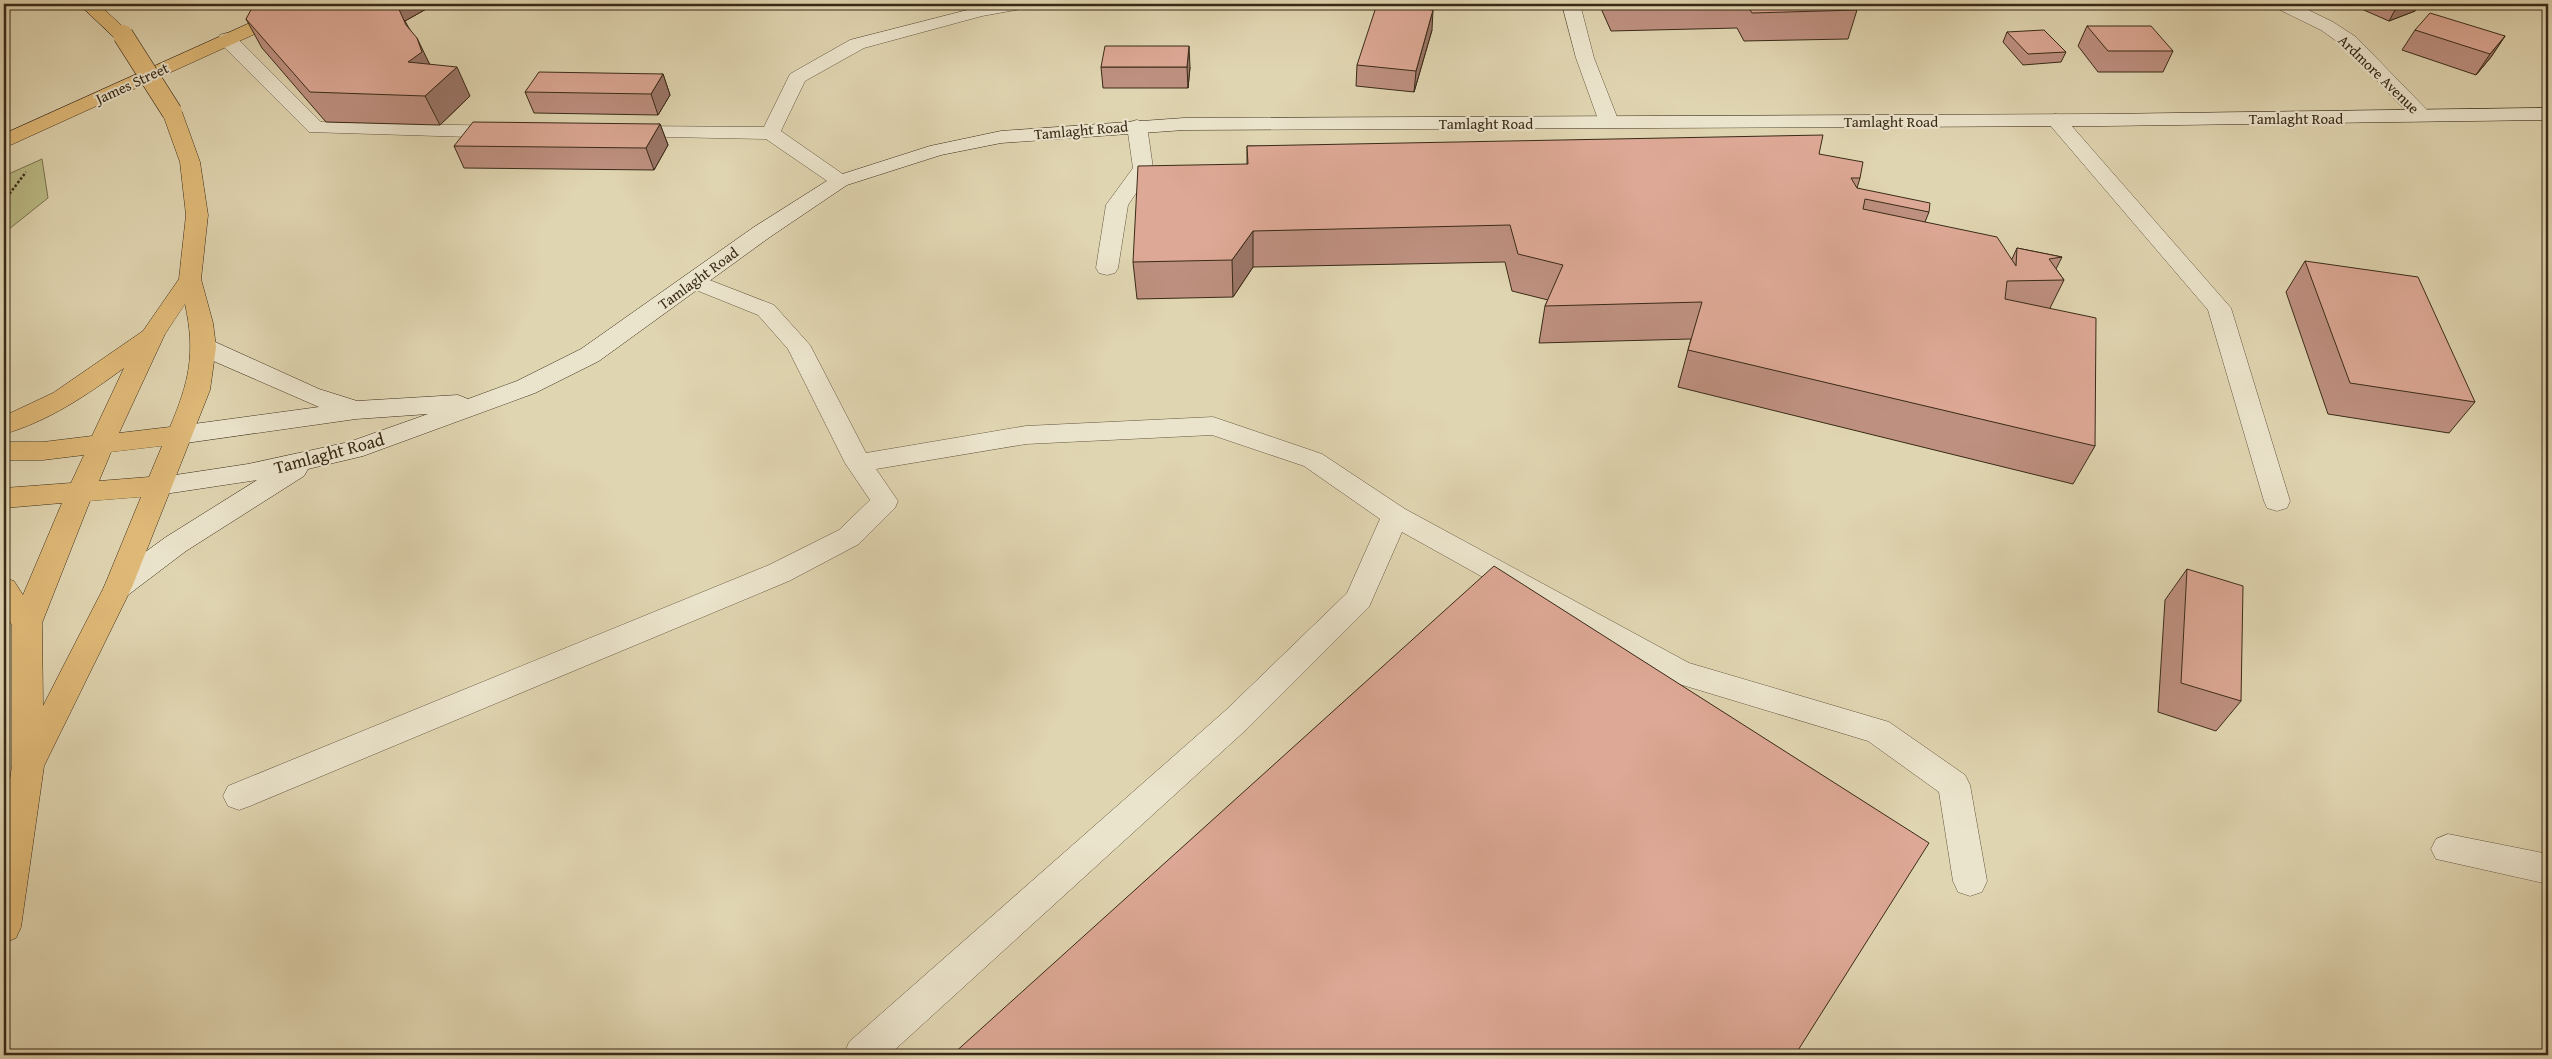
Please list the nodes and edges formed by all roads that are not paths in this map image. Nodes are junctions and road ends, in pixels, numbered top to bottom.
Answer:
1 (88, 4) edge
2 (306, 4) edge
3 (1021, 4) edge
4 (1571, 4) edge
5 (2282, 4) edge
6 (227, 38) junction
7 (2548, 114) edge
8 (2423, 117) junction
9 (2056, 120) junction
10 (1609, 122) junction
11 (1137, 126) junction
12 (522, 132) edge
13 (602, 132) edge
14 (771, 133) junction
15 (4, 142) edge
16 (840, 181) junction
17 (1107, 268) dead end
18 (190, 279) junction
19 (694, 281) junction
20 (153, 334) junction
21 (204, 347) junction
22 (495, 400) junction
23 (356, 410) junction
24 (4, 425) edge
25 (180, 435) junction
26 (102, 444) junction
27 (4, 450) edge
28 (312, 459) junction
29 (858, 463) junction
30 (158, 486) junction
31 (80, 493) junction
32 (4, 498) edge
33 (2277, 501) dead end
34 (1395, 516) junction
35 (118, 587) junction
36 (4, 589) edge
37 (26, 623) junction
38 (28, 766) junction
39 (239, 796) dead end
40 (2448, 849) dead end
41 (2548, 869) edge
42 (1970, 881) dead end
43 (4, 928) edge
44 (862, 1055) edge

1 - 18 highway, bridge
2 - 6 highway, James Street
3 - 14 street
4 - 10 street
5 - 8 street, Ardmore Avenue
6 - 12 street
6 - 15 highway, James Street
7 - 8 street, Tamlaght Road
8 - 9 street, Tamlaght Road
9 - 10 street, Tamlaght Road
9 - 33 street
10 - 11 street, Tamlaght Road
11 - 16 street, Tamlaght Road
11 - 17 street
13 - 14 street
14 - 16 street
16 - 19 street, Tamlaght Road
18 - 20 highway
18 - 21 highway
19 - 22 street, Tamlaght Road
19 - 29 street
20 - 24 highway
20 - 26 highway
21 - 23 street
21 - 25 highway
22 - 23 street, Tamlaght Road
22 - 28 street, Tamlaght Road
23 - 25 street, Tamlaght Road
25 - 26 highway
25 - 30 highway
26 - 27 highway
26 - 31 highway
28 - 30 street, Tamlaght Road
28 - 35 street
29 - 34 street
29 - 39 street
30 - 31 highway
30 - 35 highway
31 - 32 highway
31 - 37 highway
34 - 42 street
34 - 44 street
35 - 38 highway
36 - 37 highway
37 - 38 highway
38 - 43 highway
40 - 41 street

